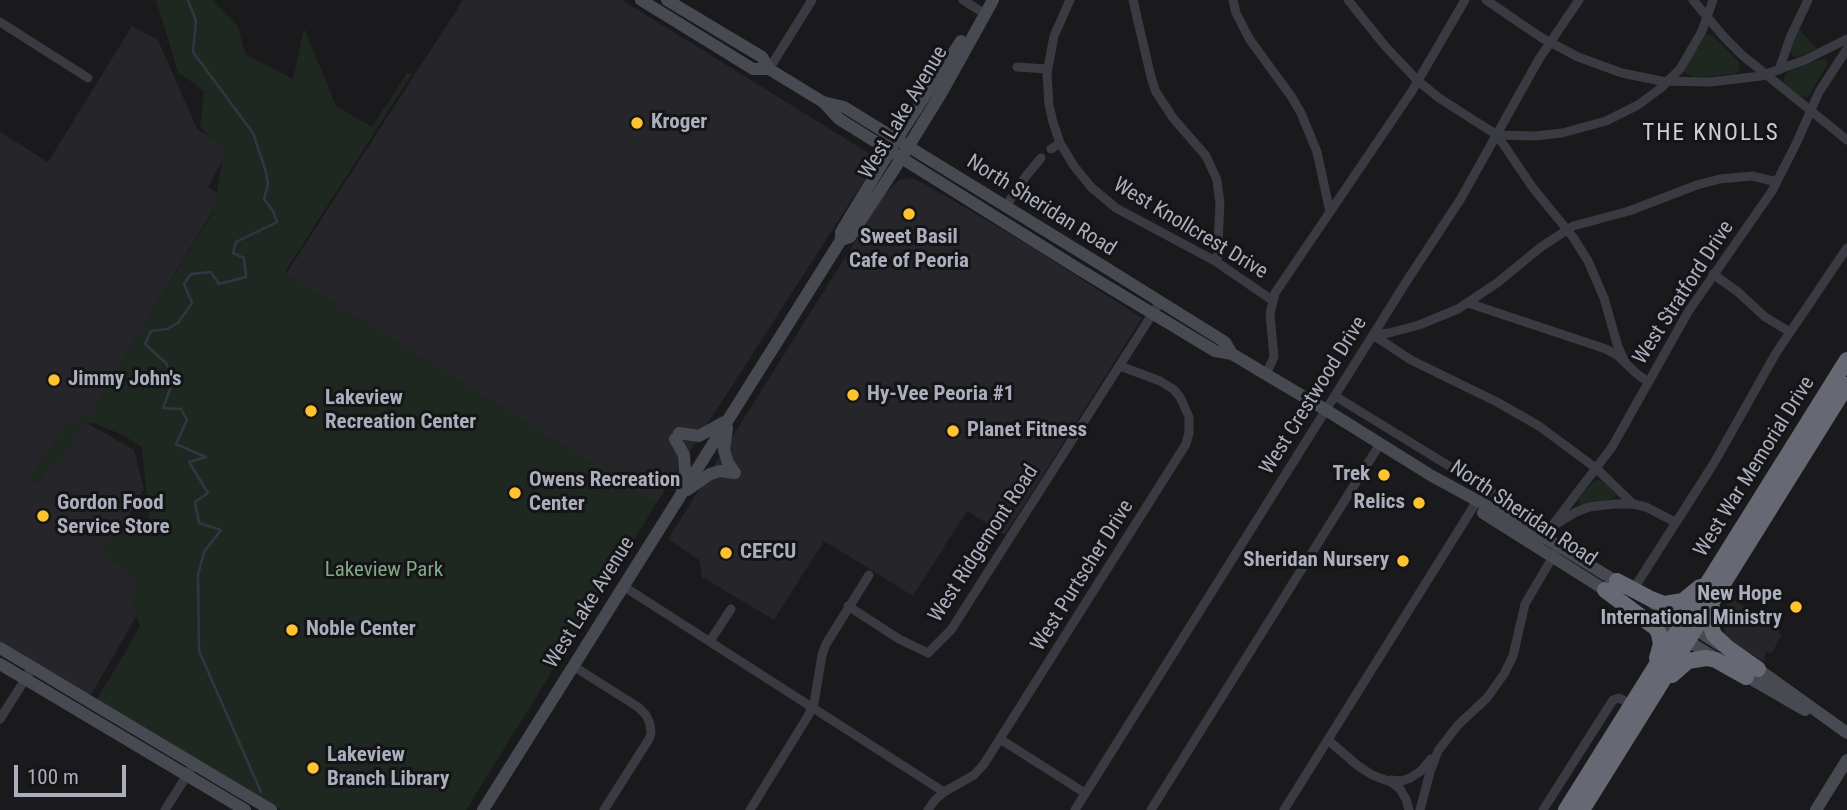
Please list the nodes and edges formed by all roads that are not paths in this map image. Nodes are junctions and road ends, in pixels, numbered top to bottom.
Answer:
1 (640, 0) edge
2 (653, 0) edge
3 (812, 0) edge
4 (963, 0) edge
5 (991, 0) edge
6 (1070, 0) edge
7 (1133, 0) edge
8 (1233, 0) edge
9 (1348, 0) edge
10 (1465, 0) edge
11 (1486, 0) edge
12 (1579, 0) edge
13 (1693, 0) edge
14 (1713, 0) edge
15 (1808, 0) edge
16 (672, 3) edge
17 (983, 12) junction
18 (1707, 17) junction
19 (0, 22) edge
20 (1847, 39) edge
21 (1550, 42) junction
22 (1847, 49) edge
23 (1017, 66) dead end
24 (769, 69) junction
25 (1047, 69) junction
26 (1779, 70) junction
27 (1764, 75) junction
28 (88, 78) dead end
29 (1418, 81) junction
30 (1668, 81) junction
31 (1811, 110) junction
32 (909, 120) junction
33 (922, 125) junction
34 (872, 131) junction
35 (1497, 135) junction
36 (1847, 140) edge
37 (1060, 143) junction
38 (893, 145) junction
39 (1051, 149) dead end
40 (905, 152) junction
41 (1041, 158) dead end
42 (928, 166) junction
43 (875, 174) junction
44 (890, 177) junction
45 (1777, 182) junction
46 (970, 201) junction
47 (1006, 206) junction
48 (1330, 212) junction
49 (1567, 229) junction
50 (1045, 231) junction
51 (841, 240) junction
52 (1847, 248) edge
53 (1217, 262) junction
54 (1082, 271) junction
55 (1713, 274) junction
56 (1132, 284) junction
57 (1272, 300) junction
58 (1160, 302) junction
59 (1468, 303) junction
60 (1153, 314) junction
61 (1790, 332) junction
62 (1373, 335) junction
63 (1232, 354) junction
64 (1847, 360) edge
65 (1625, 362) junction
66 (1120, 366) junction
67 (1266, 374) junction
68 (1648, 382) junction
69 (1847, 386) edge
70 (1335, 396) junction
71 (1326, 410) junction
72 (730, 418) junction
73 (1380, 444) junction
74 (1597, 469) junction
75 (681, 495) junction
76 (1475, 504) junction
77 (1633, 504) junction
78 (1675, 522) junction
79 (1543, 538) junction
80 (1735, 540) junction
81 (1555, 552) junction
82 (1731, 572) junction
83 (869, 575) dead end
84 (1638, 582) dead end
85 (623, 586) junction
86 (1611, 586) junction
87 (848, 607) junction
88 (731, 609) dead end
89 (1686, 632) junction
90 (710, 641) junction
91 (0, 648) edge
92 (0, 664) edge
93 (573, 666) junction
94 (33, 667) junction
95 (1752, 673) junction
96 (25, 679) junction
97 (1632, 705) junction
98 (813, 706) junction
99 (0, 719) edge
100 (1847, 733) edge
101 (1630, 734) junction
102 (1000, 739) junction
103 (1328, 740) junction
104 (1443, 743) junction
105 (1847, 760) edge
106 (194, 764) junction
107 (186, 776) junction
108 (1382, 778) junction
109 (944, 792) junction
110 (1085, 793) junction
111 (255, 806) edge
112 (485, 809) edge
113 (165, 810) edge
114 (244, 810) edge
115 (271, 810) edge
116 (604, 810) edge
117 (750, 810) edge
118 (928, 810) edge
119 (1075, 810) edge
120 (1151, 810) edge
121 (1284, 810) edge
122 (1409, 810) edge
123 (1420, 810) edge
124 (1543, 810) edge
125 (1566, 810) edge
126 (1582, 810) edge
127 (1816, 810) edge

1 - 24 main road, North Sheridan Road
2 - 16 main road, North Sheridan Road
3 - 24 street
4 - 17 street
5 - 17 main road, West Lake Avenue
6 - 25 street, West Knollcrest Drive
7 - 53 street
8 - 48 street
9 - 29 street
10 - 29 street
11 - 21 street
12 - 21 street, West Crestwood Drive
13 - 18 street
14 - 18 street
15 - 26 street
16 - 24 main road, North Sheridan Road
17 - 32 main road, West Lake Avenue
17 - 33 main road, West Lake Avenue
18 - 27 street
18 - 30 street
19 - 28 street
20 - 26 street
21 - 30 street
21 - 35 street, West Crestwood Drive
22 - 31 street, West Stratford Drive
23 - 25 street
24 - 34 main road, North Sheridan Road
25 - 37 street, West Knollcrest Drive
26 - 27 street
27 - 30 street
27 - 31 street
29 - 35 street
29 - 48 street
30 - 35 street
31 - 36 street
31 - 45 street, West Stratford Drive
32 - 34 main road
32 - 38 main road, West Lake Avenue
33 - 40 main road, West Lake Avenue
33 - 42 main road
34 - 38 main road, North Sheridan Road
34 - 43 main road
35 - 49 street
35 - 62 street, West Crestwood Drive
37 - 39 street
37 - 53 street, West Knollcrest Drive
38 - 40 main road, North Sheridan Road
38 - 43 main road, West Lake Avenue
40 - 42 main road, North Sheridan Road
40 - 44 main road, West Lake Avenue
41 - 47 street
42 - 44 main road
42 - 46 main road, North Sheridan Road
42 - 47 main road, North Sheridan Road
43 - 51 main road, West Lake Avenue
44 - 51 main road, West Lake Avenue
45 - 49 street
45 - 55 street, West Stratford Drive
46 - 47 main road
46 - 54 main road, North Sheridan Road
47 - 50 main road, North Sheridan Road
48 - 57 street
49 - 59 street
49 - 65 street
50 - 54 main road
50 - 56 main road, North Sheridan Road
51 - 72 main road, West Lake Avenue
52 - 61 street
53 - 57 street, West Knollcrest Drive
54 - 56 main road
54 - 60 main road, North Sheridan Road
55 - 61 street
55 - 68 street, West Stratford Drive
56 - 58 main road, North Sheridan Road
57 - 67 street, West Knollcrest Drive
58 - 60 street, West Ridgemont Road
58 - 63 main road, North Sheridan Road
59 - 62 street
59 - 65 street
60 - 63 main road, North Sheridan Road
60 - 66 street, West Ridgemont Road
61 - 78 street
62 - 70 street, West Crestwood Drive
62 - 74 street
63 - 67 main road, North Sheridan Road
64 - 80 highway, West War Memorial Drive
65 - 68 street
66 - 87 street, West Ridgemont Road
66 - 102 street, West Purtscher Drive
67 - 71 main road, North Sheridan Road
68 - 74 street, West Stratford Drive
69 - 82 highway, West War Memorial Drive
70 - 71 street, West Crestwood Drive
70 - 79 street
71 - 73 main road, North Sheridan Road
71 - 110 street, West Crestwood Drive
72 - 75 main road, West Lake Avenue
72 - 75 main road
72 - 75 main road
73 - 76 main road, North Sheridan Road
73 - 120 street
74 - 77 street
74 - 79 street, West Stratford Drive
75 - 85 main road, West Lake Avenue
76 - 79 main road, North Sheridan Road
76 - 103 street
77 - 78 street
77 - 79 street
78 - 84 street
79 - 81 main road, North Sheridan Road
80 - 86 highway
80 - 89 highway, West War Memorial Drive
81 - 86 main road, North Sheridan Road
81 - 104 street
82 - 89 highway, West War Memorial Drive
82 - 95 highway
83 - 87 street
85 - 90 street
85 - 93 main road, West Lake Avenue
86 - 89 main road, North Sheridan Road
86 - 97 highway
87 - 98 street
88 - 90 street
89 - 95 main road, North Sheridan Road
89 - 97 highway, West War Memorial Drive
89 - 101 highway, West War Memorial Drive
90 - 98 street
91 - 94 main road
92 - 96 main road
93 - 112 main road, West Lake Avenue
93 - 116 street
94 - 96 street
94 - 106 main road
95 - 100 main road, North Sheridan Road
95 - 101 highway
96 - 99 street
96 - 107 main road
97 - 124 street
97 - 125 highway, West War Memorial Drive
98 - 109 street
98 - 117 street
101 - 126 highway, West War Memorial Drive
102 - 109 street, West Purtscher Drive
102 - 110 street
103 - 108 street
103 - 121 street
104 - 108 street
104 - 123 street
105 - 127 main road
106 - 107 street
106 - 111 main road
107 - 113 street
107 - 114 main road
108 - 122 street
109 - 118 street, West Purtscher Drive
110 - 119 street, West Crestwood Drive
111 - 115 main road

